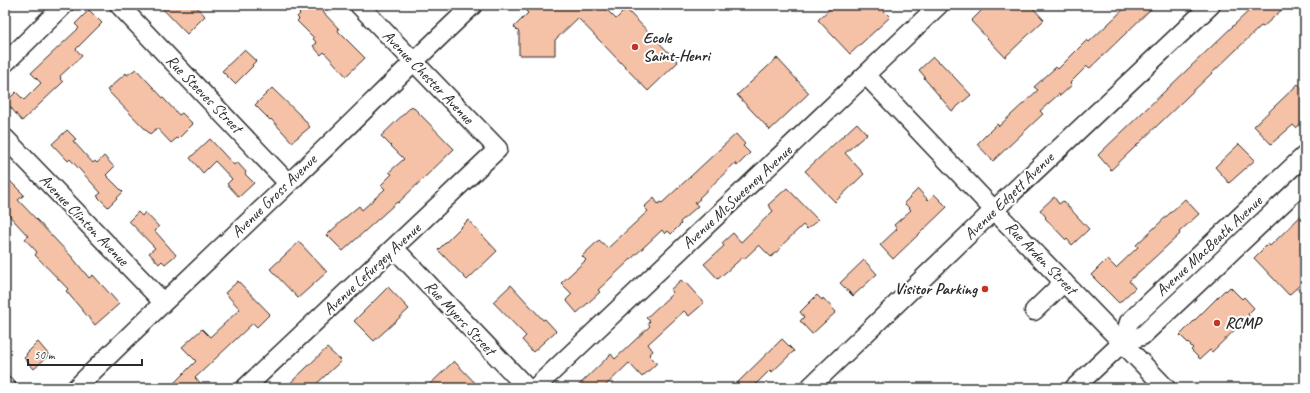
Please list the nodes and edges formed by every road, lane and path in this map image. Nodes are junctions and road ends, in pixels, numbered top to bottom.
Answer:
1 (64, 5) edge
2 (119, 5) edge
3 (359, 5) edge
4 (473, 5) edge
5 (939, 5) edge
6 (1211, 5) edge
7 (413, 61) junction
8 (5, 63) edge
9 (866, 75) junction
10 (5, 138) edge
11 (498, 149) joint
12 (1305, 155) edge
13 (1305, 182) edge
14 (288, 183) junction
15 (994, 210) junction
16 (1229, 227) junction
17 (1242, 242) junction
18 (394, 248) junction
19 (1064, 282) junction
20 (163, 302) junction
21 (1034, 311) dead end
22 (1123, 342) junction
23 (5, 386) edge
24 (7, 388) edge
25 (76, 388) edge
26 (245, 388) edge
27 (527, 388) edge
28 (535, 388) edge
29 (809, 388) edge
30 (1074, 388) edge
31 (1166, 388) edge

1 - 8 street
2 - 14 street, Rue Steeves Street
3 - 7 street, Avenue Chester Avenue
4 - 7 street, Avenue Gross Avenue
5 - 9 street, Avenue McSweeney Avenue
6 - 15 street, Avenue Edgett Avenue
7 - 11 street, Avenue Chester Avenue
7 - 14 street, Avenue Gross Avenue
9 - 15 street, Rue Arden Street
9 - 28 street, Avenue McSweeney Avenue
10 - 20 street, Avenue Clinton Avenue
11 - 18 street, Avenue Lefurgey Avenue
12 - 16 street, Avenue MacBeath Avenue
13 - 17 street, Avenue MacBeath Avenue
14 - 20 street, Avenue Gross Avenue
15 - 19 street, Rue Arden Street
15 - 29 street, Avenue Edgett Avenue
16 - 17 street
16 - 22 street, Avenue MacBeath Avenue
17 - 22 street, Avenue MacBeath Avenue
18 - 26 street, Avenue Lefurgey Avenue
18 - 27 street, Rue Myers Street
19 - 21 street
19 - 22 street, Rue Arden Street
20 - 25 street, Avenue Gross Avenue
22 - 30 street, Avenue MacBeath Avenue
22 - 31 street, Rue Arden Street
23 - 24 street

